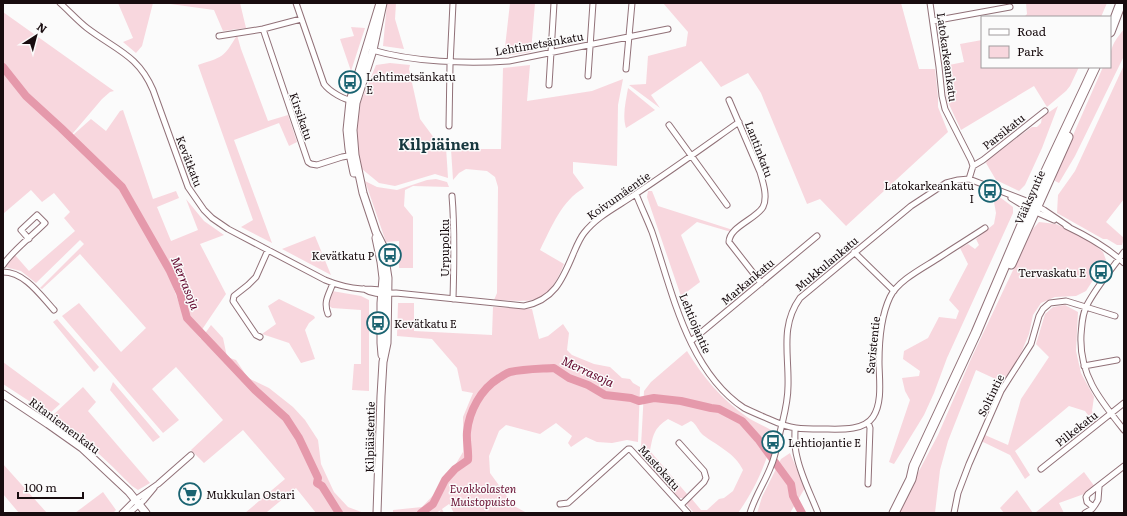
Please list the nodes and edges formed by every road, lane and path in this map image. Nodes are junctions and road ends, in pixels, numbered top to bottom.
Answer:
1 (60, 3) edge
2 (296, 3) edge
3 (380, 3) edge
4 (383, 3) edge
5 (453, 3) edge
6 (554, 3) edge
7 (593, 3) edge
8 (632, 3) edge
9 (930, 3) edge
10 (1121, 3) edge
11 (1010, 7) dead end
12 (301, 19) junction
13 (933, 21) junction
14 (262, 29) junction
15 (668, 29) dead end
16 (1111, 29) edge
17 (219, 36) dead end
18 (630, 37) junction
19 (590, 44) junction
20 (370, 49) junction
21 (550, 52) junction
22 (450, 61) junction
23 (1096, 68) edge
24 (626, 69) dead end
25 (588, 76) dead end
26 (548, 85) dead end
27 (354, 99) junction
28 (729, 100) dead end
29 (1045, 111) dead end
30 (739, 122) junction
31 (669, 125) dead end
32 (449, 126) dead end
33 (352, 155) junction
34 (691, 156) junction
35 (973, 166) junction
36 (969, 179) junction
37 (636, 194) junction
38 (452, 196) dead end
39 (727, 205) dead end
40 (1033, 208) junction
41 (985, 228) dead end
42 (817, 236) dead end
43 (29, 239) junction
44 (268, 250) junction
45 (854, 252) junction
46 (1124, 252) edge
47 (1120, 259) junction
48 (1124, 263) edge
49 (3, 265) edge
50 (3, 272) edge
51 (333, 283) junction
52 (761, 283) junction
53 (384, 292) junction
54 (894, 292) junction
55 (454, 299) junction
56 (1086, 306) junction
57 (54, 310) dead end
58 (328, 314) dead end
59 (1115, 316) dead end
60 (260, 337) dead end
61 (691, 341) junction
62 (1117, 360) dead end
63 (1084, 366) junction
64 (3, 394) edge
65 (1124, 403) edge
66 (1111, 413) junction
67 (868, 422) junction
68 (782, 424) junction
69 (795, 428) junction
70 (1124, 430) edge
71 (679, 443) dead end
72 (191, 455) dead end
73 (914, 466) junction
74 (1124, 466) edge
75 (1041, 469) dead end
76 (868, 484) dead end
77 (1099, 487) junction
78 (560, 504) dead end
79 (137, 505) edge
80 (681, 505) junction
81 (1095, 505) junction
82 (122, 513) edge
83 (129, 513) edge
84 (146, 513) edge
85 (378, 513) edge
86 (688, 513) edge
87 (750, 513) edge
88 (818, 513) edge
89 (889, 513) edge
90 (894, 513) edge
91 (954, 513) edge
92 (1085, 513) edge

1 - 44 street, Kevätkatu
2 - 12 street
3 - 20 street
4 - 20 street
5 - 22 street
6 - 21 street
7 - 19 street
8 - 18 street
9 - 13 street, Latokarkeankatu
10 - 16 highway
11 - 13 street
12 - 14 street
12 - 27 street
13 - 35 street, Latokarkeankatu
14 - 17 street
14 - 33 street, Kirsikatu
15 - 18 street, Lehtimetsänkatu
18 - 19 street, Lehtimetsänkatu
18 - 24 street
19 - 21 street, Lehtimetsänkatu
19 - 25 street
20 - 22 street, Lehtimetsänkatu
20 - 27 street, Kilpiäistentie
21 - 22 street, Lehtimetsänkatu
21 - 26 street
22 - 32 street
23 - 40 highway, Vääksyntie
27 - 33 street, Kilpiäistentie
28 - 30 street, Lantinkatu
29 - 35 street, Parsikatu
30 - 34 street, Koivumäentie
30 - 52 street, Lantinkatu
31 - 34 street
33 - 53 street, Kilpiäistentie
34 - 37 street, Koivumäentie
34 - 39 street
35 - 36 street
36 - 40 street
36 - 45 street, Mukkulankatu
37 - 55 street, Koivumäentie
37 - 61 street, Lehtiojantie
38 - 55 street, Urpupolku
40 - 47 street
40 - 73 highway, Vääksyntie
41 - 54 street, Savistentie
42 - 52 street, Markankatu
43 - 43 street
43 - 49 street
44 - 51 street, Kevätkatu
44 - 60 street
45 - 54 street
45 - 68 street, Mukkulankatu
46 - 47 street
47 - 48 street
47 - 56 street
50 - 57 street
51 - 53 street, Kevätkatu
51 - 58 street
52 - 61 street, Markankatu
53 - 55 street, Kevätkatu
53 - 85 street, Kilpiäistentie
54 - 67 street, Savistentie
56 - 59 street, Soltintie
56 - 63 street
56 - 91 street, Soltintie
61 - 68 street, Lehtiojantie
62 - 63 street
63 - 66 street
64 - 79 street, Ritaniemenkatu
65 - 66 street, Pilkekatu
66 - 70 street
66 - 75 street, Pilkekatu
67 - 69 street
67 - 76 street
68 - 69 street
68 - 87 street, Mukkulankatu
69 - 88 street
71 - 80 street
72 - 79 street
73 - 89 highway, Vääksyntie
73 - 90 highway, Vääksyntie
74 - 77 street
77 - 81 street
77 - 81 street
78 - 80 street, Mastokatu
79 - 82 street
79 - 83 street
79 - 84 street, Ritaniemenkatu
80 - 86 street, Mastokatu
81 - 92 street

